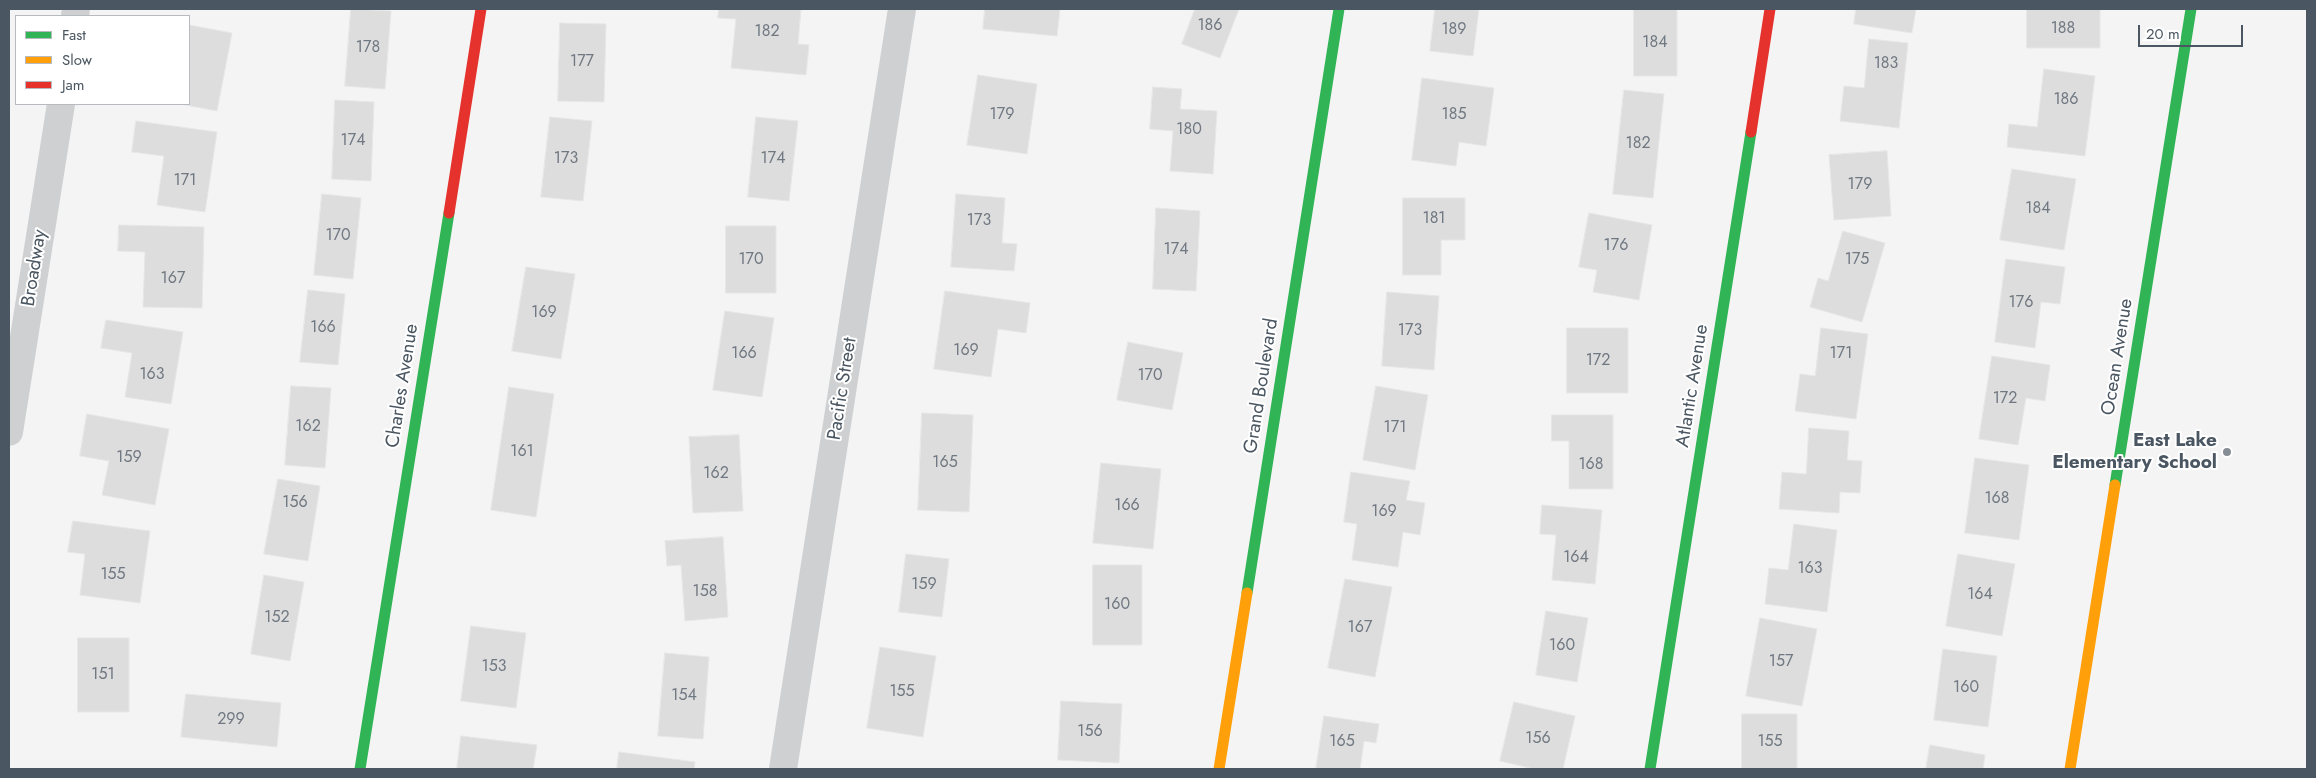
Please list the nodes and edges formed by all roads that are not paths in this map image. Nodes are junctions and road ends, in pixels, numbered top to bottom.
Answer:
1 (481, 9) edge
2 (902, 9) edge
3 (1339, 9) edge
4 (1770, 9) edge
5 (2191, 9) edge
6 (61, 105) edge
7 (9, 432) edge
8 (360, 769) edge
9 (783, 769) edge
10 (1219, 769) edge
11 (1650, 769) edge
12 (2070, 769) edge

1 - 8 street, Charles Avenue
2 - 9 street, Pacific Street
3 - 10 street, Grand Boulevard
4 - 11 street, Atlantic Avenue
5 - 12 street, Ocean Avenue
6 - 7 street, Broadway

